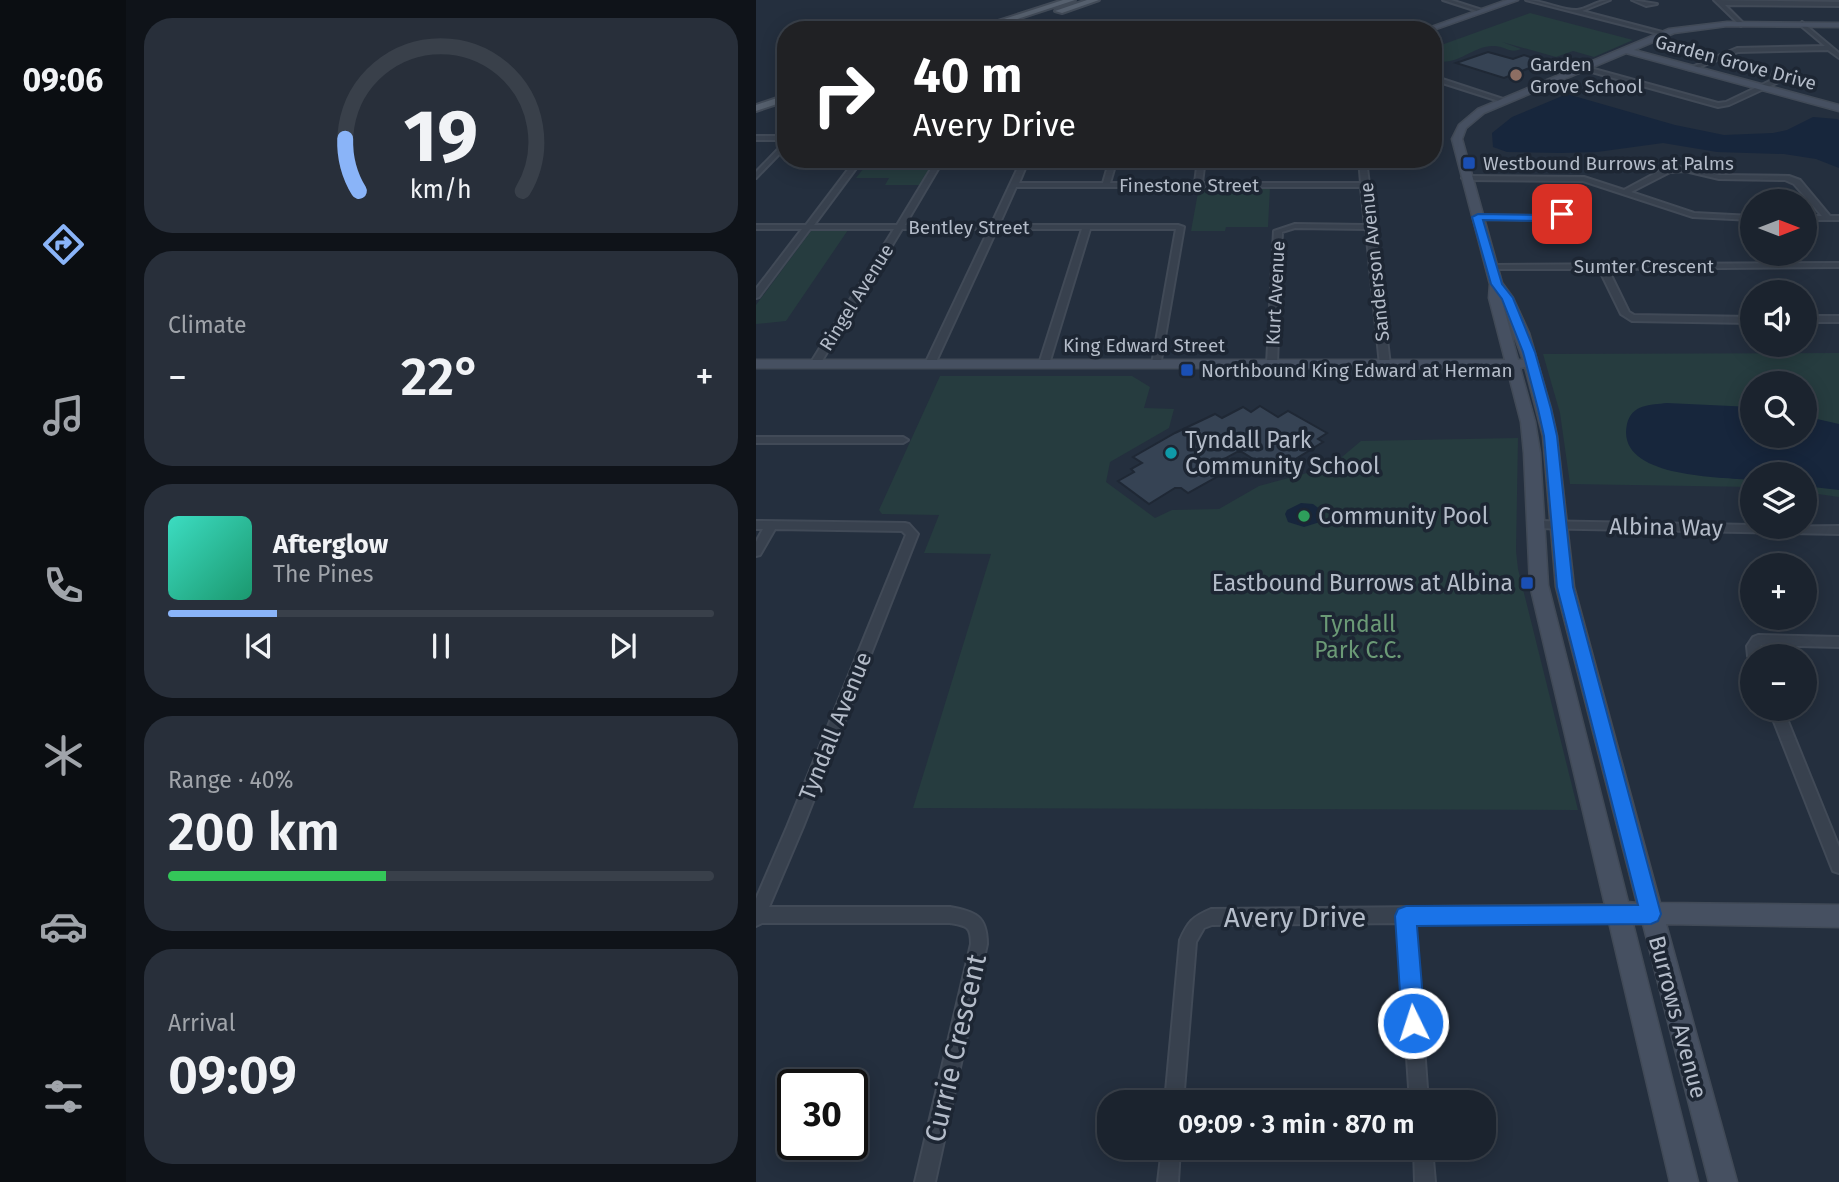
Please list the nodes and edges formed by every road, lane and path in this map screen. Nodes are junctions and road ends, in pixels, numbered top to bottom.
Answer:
1 (1071, 0) edge
2 (1095, 0) edge
3 (1446, 0) edge
4 (1514, 0) edge
5 (1529, 0) edge
6 (1607, 0) edge
7 (1634, 0) edge
8 (1644, 2) dead end
9 (1719, 2) edge
10 (1839, 4) edge
11 (1482, 10) junction
12 (1575, 12) junction
13 (1004, 21) edge
14 (1030, 21) edge
15 (1741, 24) junction
16 (1802, 24) junction
17 (1839, 24) edge
18 (1442, 25) edge
19 (1663, 33) junction
20 (1830, 48) junction
21 (1624, 50) junction
22 (1839, 56) edge
23 (1583, 68) junction
24 (1690, 69) junction
25 (1781, 78) dead end
26 (1442, 82) edge
27 (1761, 87) junction
28 (777, 91) edge
29 (756, 98) edge
30 (777, 101) edge
31 (1504, 101) junction
32 (756, 108) edge
33 (1839, 108) edge
34 (756, 138) edge
35 (777, 140) edge
36 (777, 152) edge
37 (853, 168) edge
38 (936, 168) edge
39 (1022, 168) edge
40 (1111, 168) edge
41 (1201, 168) edge
42 (1363, 168) edge
43 (756, 176) edge
44 (1466, 177) junction
45 (1106, 185) junction
46 (1198, 185) junction
47 (1365, 185) junction
48 (1014, 186) junction
49 (1626, 192) junction
50 (1478, 217) junction
51 (1548, 218) dead end
52 (1740, 218) edge
53 (1817, 218) edge
54 (1828, 218) junction
55 (1839, 218) edge
56 (756, 227) edge
57 (808, 227) junction
58 (900, 227) junction
59 (994, 227) junction
60 (1087, 227) junction
61 (1370, 227) junction
62 (1839, 265) edge
63 (1602, 266) junction
64 (1492, 267) junction
65 (1496, 284) junction
66 (756, 295) edge
67 (1839, 319) edge
68 (1740, 320) edge
69 (1817, 320) edge
70 (756, 364) edge
71 (815, 364) junction
72 (930, 364) junction
73 (1044, 364) junction
74 (1157, 364) junction
75 (1272, 364) junction
76 (1511, 364) junction
77 (1532, 364) junction
78 (1385, 365) junction
79 (756, 440) edge
80 (903, 440) dead end
81 (756, 524) edge
82 (771, 525) junction
83 (1536, 525) junction
84 (1559, 526) junction
85 (1839, 530) edge
86 (756, 552) edge
87 (1839, 642) edge
88 (1755, 644) edge
89 (1781, 721) edge
90 (1839, 866) edge
91 (1618, 913) junction
92 (1651, 914) junction
93 (757, 916) edge
94 (1406, 916) junction
95 (1839, 916) edge
96 (1175, 1090) edge
97 (1418, 1090) edge
98 (1170, 1160) edge
99 (1424, 1160) edge
100 (925, 1182) edge
101 (1168, 1182) edge
102 (1425, 1182) edge
103 (1684, 1182) edge
104 (1723, 1182) edge

1 - 13 main road
2 - 14 main road
3 - 11 street
4 - 11 street
5 - 12 street
6 - 12 street
7 - 8 street
9 - 10 street
9 - 15 street
11 - 18 street
12 - 19 street
15 - 16 street, Burrows Avenue
15 - 19 street, Burrows Avenue
16 - 17 street, Burrows Avenue
16 - 20 street
19 - 21 street, Burrows Avenue
20 - 22 street
20 - 24 street
21 - 23 street, Burrows Avenue
21 - 24 street, Garden Grove Drive
23 - 27 street
23 - 31 street, Burrows Avenue
24 - 27 street, Garden Grove Drive
25 - 27 street
26 - 31 street
27 - 33 street, Garden Grove Drive
28 - 29 main road
30 - 32 main road
31 - 44 street, Burrows Avenue
34 - 35 street
36 - 43 street
37 - 57 street
38 - 58 street, Ringel Avenue
39 - 48 street
40 - 45 street
41 - 46 street
42 - 47 street, Sanderson Avenue
44 - 49 street
44 - 50 street, Burrows Avenue
45 - 46 street, Finestone Street
45 - 48 street, Finestone Street
46 - 47 street, Finestone Street
47 - 61 street, Sanderson Avenue
48 - 59 street
49 - 52 street
49 - 54 street
50 - 51 street
50 - 64 street, Burrows Avenue
53 - 54 street
54 - 55 street
56 - 57 street, Bentley Street
57 - 58 street, Bentley Street
57 - 66 street
58 - 59 street, Bentley Street
58 - 71 street, Ringel Avenue
59 - 60 street, Bentley Street
59 - 72 street
60 - 73 street
60 - 74 street, Bentley Street
61 - 75 street, Kurt Avenue
61 - 78 street, Sanderson Avenue
62 - 63 street, Sumter Crescent
63 - 64 street, Sumter Crescent
63 - 68 street
64 - 65 street, Burrows Avenue
65 - 76 street, Burrows Avenue
65 - 77 street, Burrows Avenue
67 - 69 street
70 - 71 street, King Edward Street
71 - 72 street, King Edward Street
72 - 73 street, King Edward Street
73 - 74 street, King Edward Street
74 - 75 street, King Edward Street
75 - 78 street, King Edward Street
76 - 77 street, King Edward Street
76 - 78 street, King Edward Street
76 - 83 street, Burrows Avenue
77 - 84 street, Burrows Avenue
79 - 80 street
81 - 82 street
82 - 86 street
82 - 93 street, Tyndall Avenue
83 - 84 street, Albina Way
83 - 91 street, Burrows Avenue
84 - 85 street, Albina Way
84 - 92 street, Burrows Avenue
87 - 88 street
89 - 90 street
91 - 92 street
91 - 94 street, Avery Drive
91 - 103 street, Burrows Avenue
92 - 95 street
92 - 104 street, Burrows Avenue
93 - 100 street, Currie Crescent
94 - 96 street, Avery Drive
94 - 97 street
98 - 101 street
99 - 102 street

